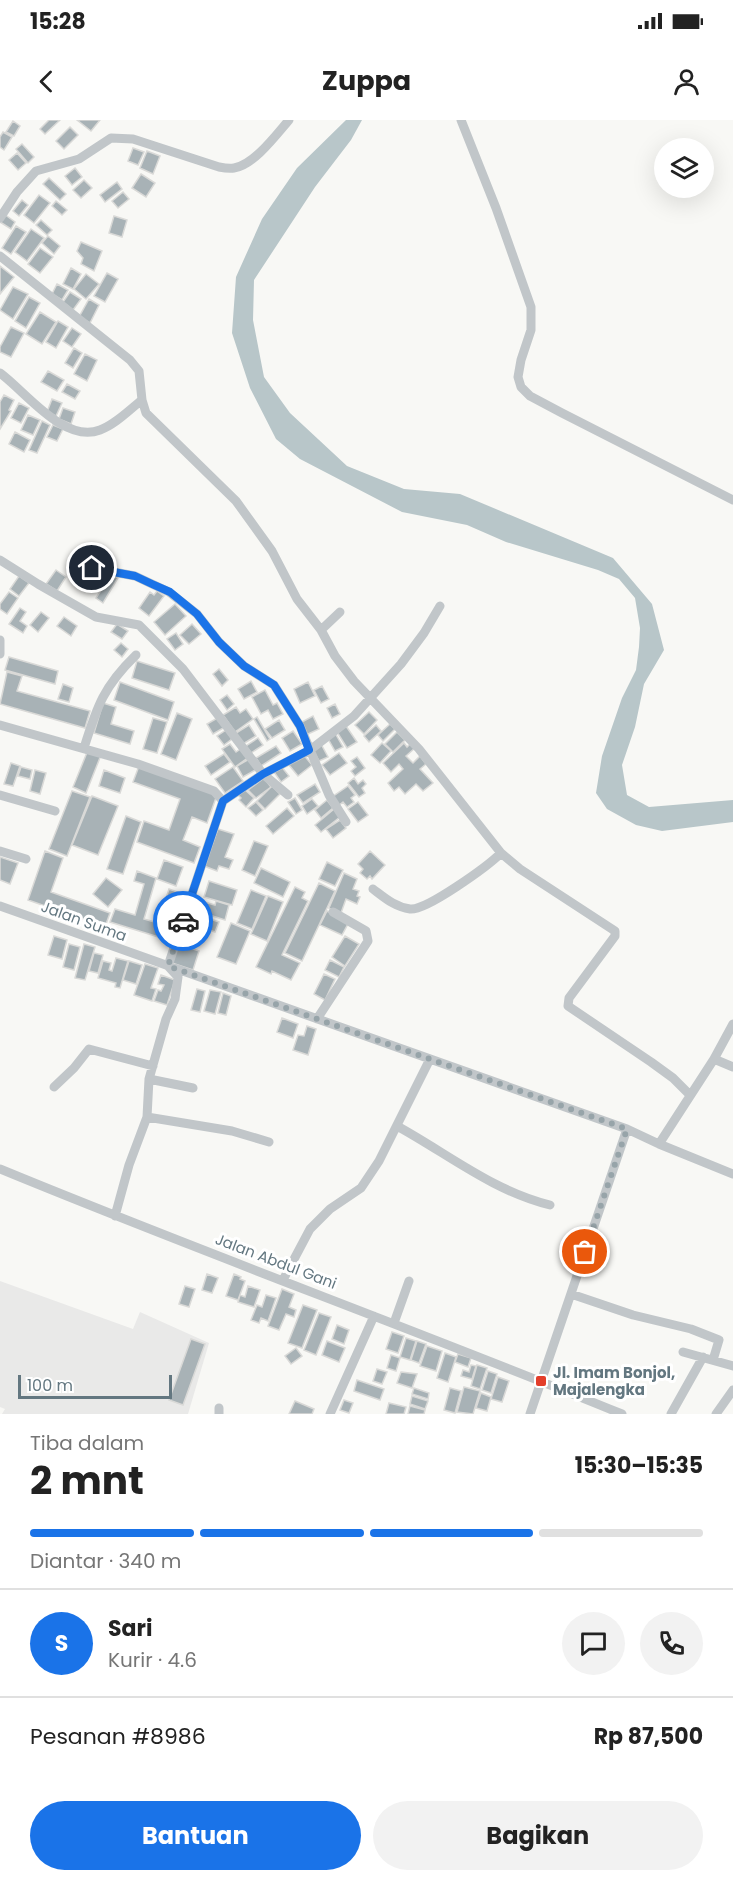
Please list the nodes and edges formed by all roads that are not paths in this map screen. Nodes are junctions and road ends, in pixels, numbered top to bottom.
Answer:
1 (289, 120) edge
2 (461, 120) edge
3 (0, 218) edge
4 (0, 256) edge
5 (0, 373) edge
6 (142, 400) junction
7 (733, 500) edge
8 (0, 560) edge
9 (92, 568) dead end
10 (440, 606) dead end
11 (340, 612) dead end
12 (321, 630) junction
13 (0, 640) edge
14 (0, 654) edge
15 (136, 655) dead end
16 (370, 697) junction
17 (0, 725) edge
18 (84, 748) junction
19 (309, 750) junction
20 (263, 774) junction
21 (0, 795) edge
22 (288, 795) dead end
23 (223, 801) junction
24 (55, 811) dead end
25 (346, 822) dead end
26 (0, 851) edge
27 (501, 853) junction
28 (26, 859) dead end
29 (373, 889) dead end
30 (0, 906) edge
31 (333, 912) dead end
32 (168, 966) junction
33 (317, 1019) junction
34 (733, 1024) edge
35 (430, 1059) junction
36 (714, 1059) junction
37 (153, 1066) junction
38 (733, 1067) edge
39 (149, 1079) junction
40 (54, 1087) dead end
41 (194, 1088) dead end
42 (690, 1095) junction
43 (147, 1117) junction
44 (398, 1126) junction
45 (627, 1129) junction
46 (270, 1142) dead end
47 (659, 1144) junction
48 (0, 1169) edge
49 (733, 1173) edge
50 (550, 1205) dead end
51 (115, 1216) junction
52 (283, 1280) junction
53 (409, 1281) dead end
54 (571, 1294) junction
55 (374, 1316) junction
56 (394, 1323) junction
57 (683, 1352) dead end
58 (703, 1357) junction
59 (713, 1360) junction
60 (733, 1366) edge
61 (541, 1381) junction
62 (733, 1390) edge
63 (331, 1412) edge
64 (530, 1414) edge
65 (622, 1414) edge
66 (671, 1414) edge
67 (716, 1414) edge

1 - 3 street
2 - 7 street
4 - 6 street
5 - 6 street
6 - 12 street
8 - 20 street
9 - 19 street
10 - 16 street
11 - 12 street
12 - 16 street
13 - 14 street
15 - 18 street
16 - 19 street
16 - 27 street
17 - 18 street
18 - 23 street
19 - 20 street
19 - 25 street
20 - 22 street
20 - 23 street
21 - 24 street
23 - 32 street
26 - 28 street
27 - 29 street
27 - 42 street
30 - 32 street, Jalan Suma
31 - 33 street
32 - 33 street, Jalan Suma
32 - 37 street
33 - 35 street, Jalan Suma
34 - 36 street
35 - 44 street
35 - 45 street, Jalan Suma
36 - 38 street
36 - 42 street
37 - 39 street
37 - 40 street
39 - 41 street
39 - 43 street
42 - 47 street
43 - 46 street
43 - 51 street
44 - 50 street
44 - 52 street
45 - 47 street, Jalan Suma
45 - 54 street
47 - 49 street, Jalan Suma
48 - 51 street, Jalan Abdul Gani
51 - 52 street, Jalan Abdul Gani
52 - 55 street, Jalan Abdul Gani
53 - 56 street
54 - 59 street
54 - 61 street
55 - 56 street, Jalan Abdul Gani
55 - 63 street
56 - 61 street, Jalan Abdul Gani
57 - 58 street
58 - 59 street
58 - 66 street
59 - 60 street
61 - 64 street
61 - 65 street, Jalan Abdul Gani
62 - 67 street

